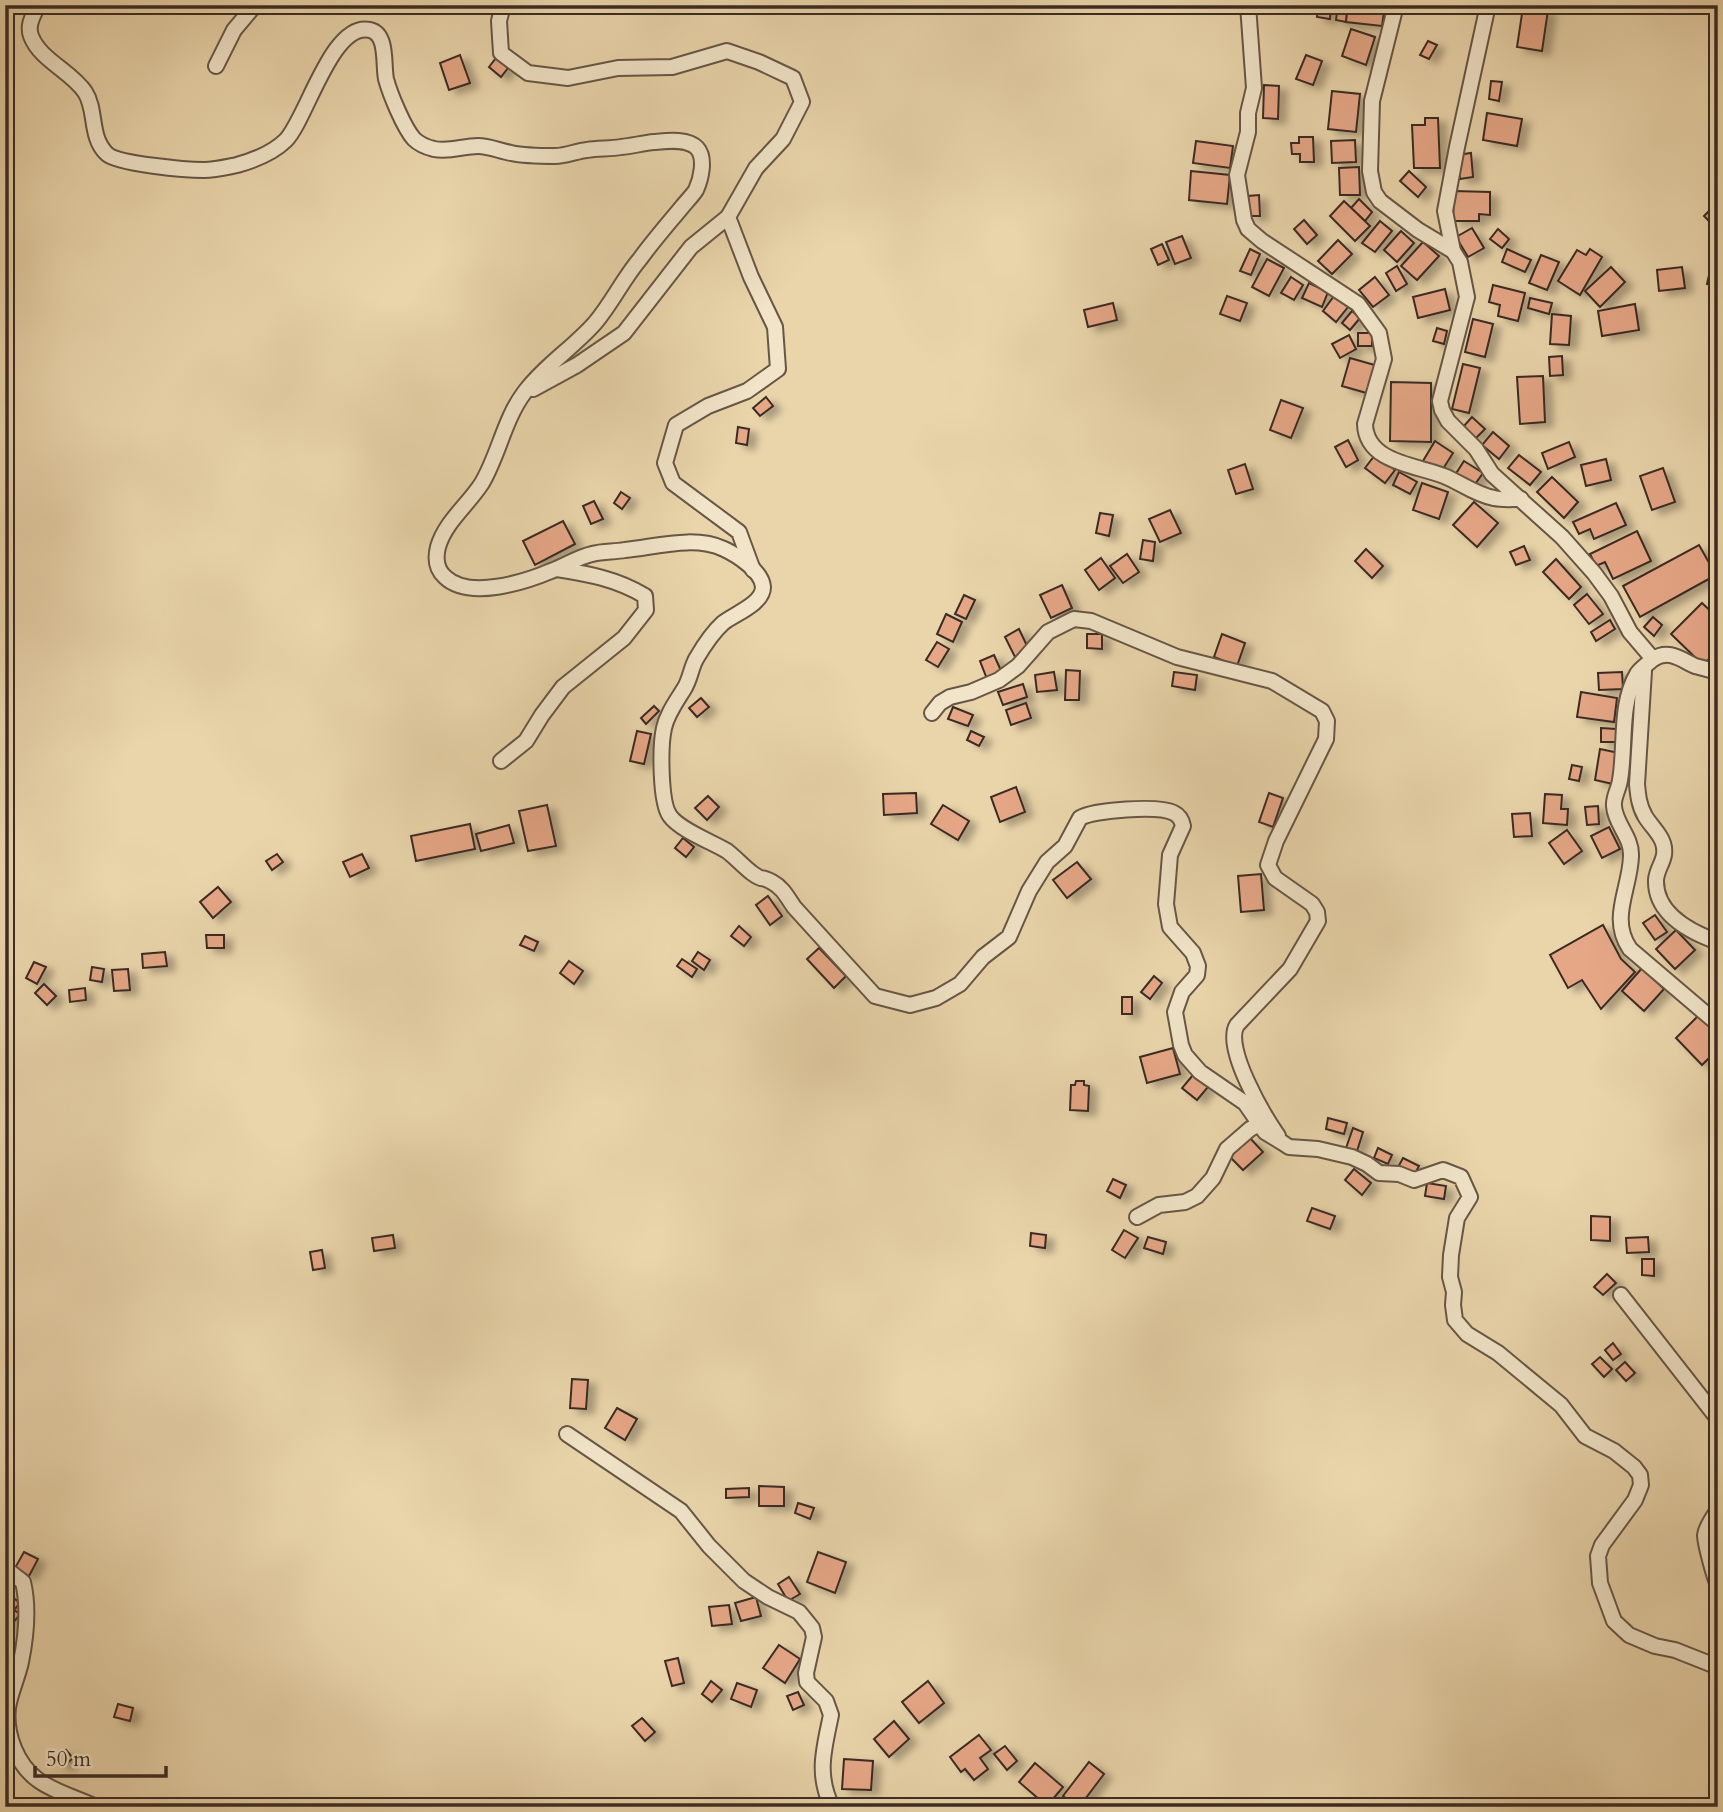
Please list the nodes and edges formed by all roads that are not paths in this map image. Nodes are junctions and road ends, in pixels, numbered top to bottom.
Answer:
1 (38, 5) edge
2 (255, 5) edge
3 (502, 5) edge
4 (1248, 5) edge
5 (1396, 5) edge
6 (1488, 5) edge
7 (216, 66) dead end
8 (728, 217) junction
9 (1453, 251) junction
10 (523, 395) junction
11 (1521, 499) junction
12 (556, 569) junction
13 (754, 571) junction
14 (1648, 663) junction
15 (1718, 673) edge
16 (932, 713) dead end
17 (501, 761) dead end
18 (1718, 942) edge
19 (1718, 1024) edge
20 (1258, 1125) junction
21 (1283, 1143) junction
22 (1137, 1217) dead end
23 (1621, 1295) dead end
24 (1718, 1419) edge
25 (566, 1434) dead end
26 (1718, 1510) edge
27 (5, 1569) edge
28 (1718, 1585) edge
29 (1718, 1667) edge
30 (96, 1807) edge
31 (832, 1807) edge

1 - 10 street
2 - 7 street
3 - 8 street
4 - 11 street
5 - 9 street
6 - 9 street
8 - 10 street
8 - 13 street
9 - 11 street
10 - 12 street
11 - 14 street
12 - 13 street
12 - 17 street
13 - 20 street
14 - 15 street
14 - 18 street
14 - 19 street
16 - 21 street
20 - 21 street
20 - 22 street
21 - 29 street
23 - 24 street
25 - 31 street
26 - 28 street
27 - 30 street

